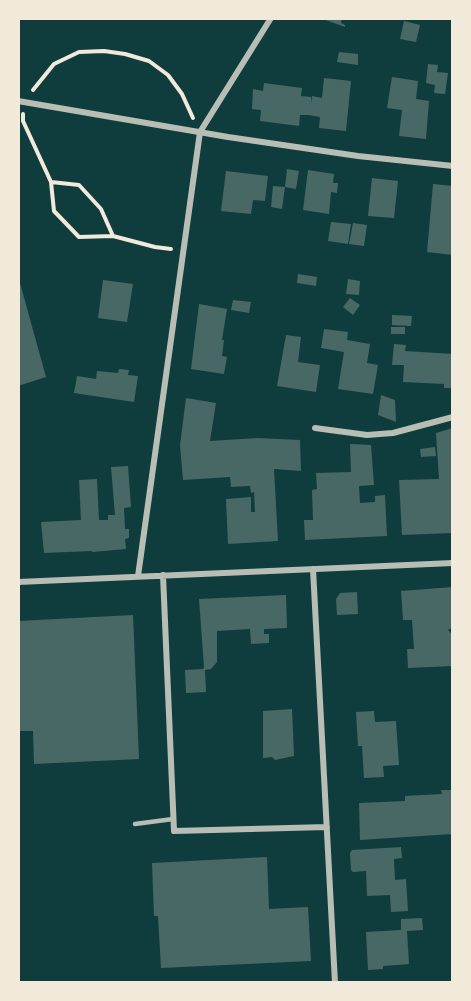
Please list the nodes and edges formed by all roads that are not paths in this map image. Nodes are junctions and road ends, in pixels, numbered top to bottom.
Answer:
1 (271, 18) edge
2 (20, 101) edge
3 (200, 132) junction
4 (453, 166) edge
5 (453, 417) edge
6 (315, 428) dead end
7 (453, 563) edge
8 (314, 569) junction
9 (163, 575) junction
10 (138, 576) junction
11 (18, 582) edge
12 (173, 819) junction
13 (135, 824) dead end
14 (327, 827) junction
15 (335, 983) edge

1 - 3 street
2 - 3 street
3 - 4 street
3 - 10 street
5 - 6 street
7 - 8 street
8 - 9 street
8 - 14 street
9 - 10 street
9 - 12 street
10 - 11 street
12 - 13 lane
12 - 14 street
14 - 15 street

